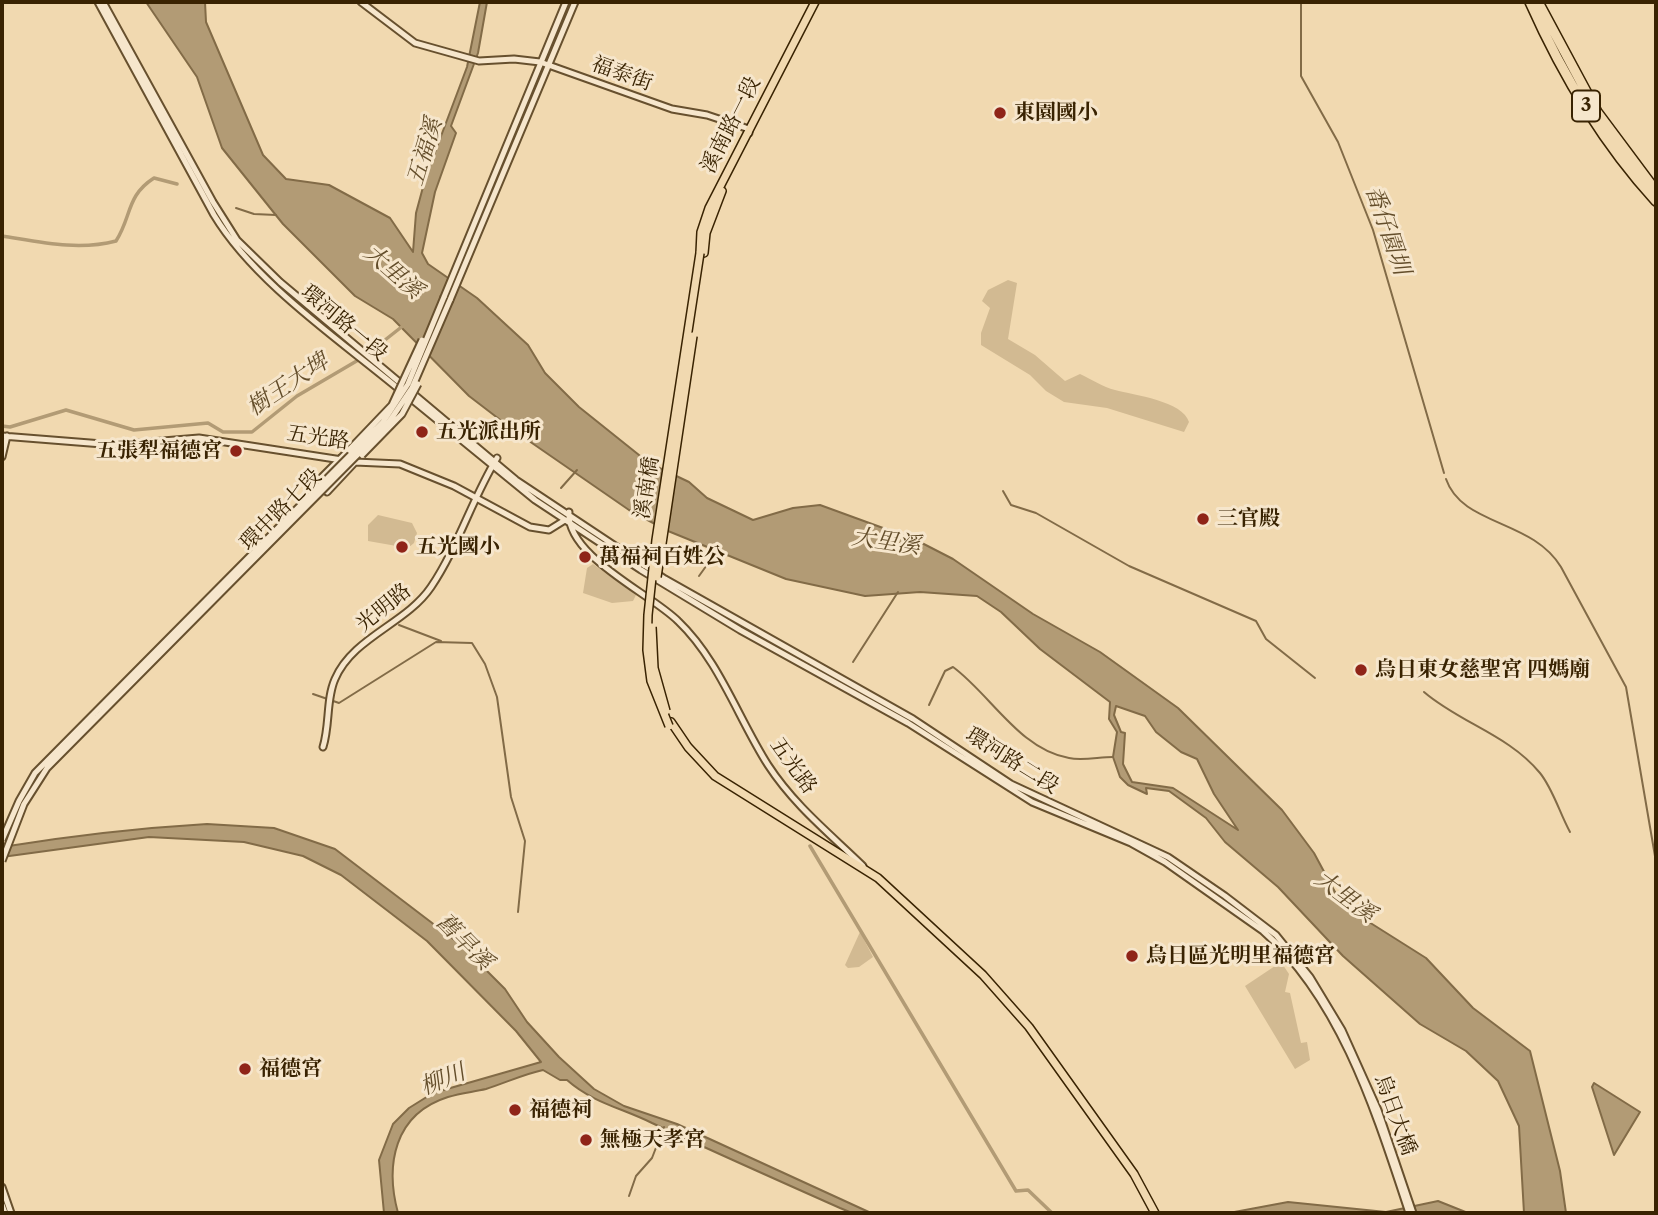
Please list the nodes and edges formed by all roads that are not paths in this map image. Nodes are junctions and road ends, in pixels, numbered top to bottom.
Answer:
1 (101, 2) edge
2 (361, 2) edge
3 (566, 2) edge
4 (575, 2) edge
5 (815, 2) edge
6 (1530, 2) edge
7 (1538, 2) edge
8 (540, 62) junction
9 (547, 64) junction
10 (749, 132) junction
11 (1656, 191) edge
12 (1656, 201) edge
13 (702, 253) joint
14 (447, 298) junction
15 (4, 436) edge
16 (2, 457) edge
17 (340, 460) junction
18 (355, 462) junction
19 (494, 463) junction
20 (312, 487) dead end
21 (327, 492) dead end
22 (475, 497) junction
23 (568, 518) junction
24 (664, 581) joint
25 (670, 724) joint
26 (323, 747) dead end
27 (2, 840) edge
28 (2, 861) edge
29 (866, 872) junction
30 (1340, 1031) joint
31 (2, 1187) edge
32 (4, 1205) edge
33 (5, 1213) edge
34 (11, 1213) edge
35 (1153, 1213) edge
36 (1411, 1213) edge

1 - 19 street, 環河路一段
2 - 8 street, 福泰街
3 - 8 street, 環中路七段
4 - 9 street, 環中路七段
5 - 10 main road, 溪南路一段
6 - 12 highway, 3
7 - 11 highway, 3
8 - 9 street, 福泰街
8 - 14 street, 環中路七段
9 - 10 street, 福泰街
9 - 14 street, 環中路七段
10 - 13 main road, 溪南路一段
13 - 25 main road, 溪南橋, bridge
14 - 17 street, bridge
14 - 18 street, bridge
14 - 27 street, 環中路七段, bridge
14 - 28 street, 環中路七段, bridge
15 - 16 street
15 - 17 street, 五光路
17 - 18 street, 五光路
17 - 20 street
18 - 21 street
18 - 22 street, 五光路
19 - 22 street, 光明路
19 - 23 street, 環河路一段
22 - 23 street, 五光路
22 - 26 street, 光明路
23 - 24 street, 環河路一段
23 - 29 street, 五光路
24 - 30 street, 環河路二段
25 - 29 main road, 五光路
29 - 35 main road, 五光路
30 - 36 street, 烏日大橋
31 - 32 street
32 - 33 street
32 - 34 street

